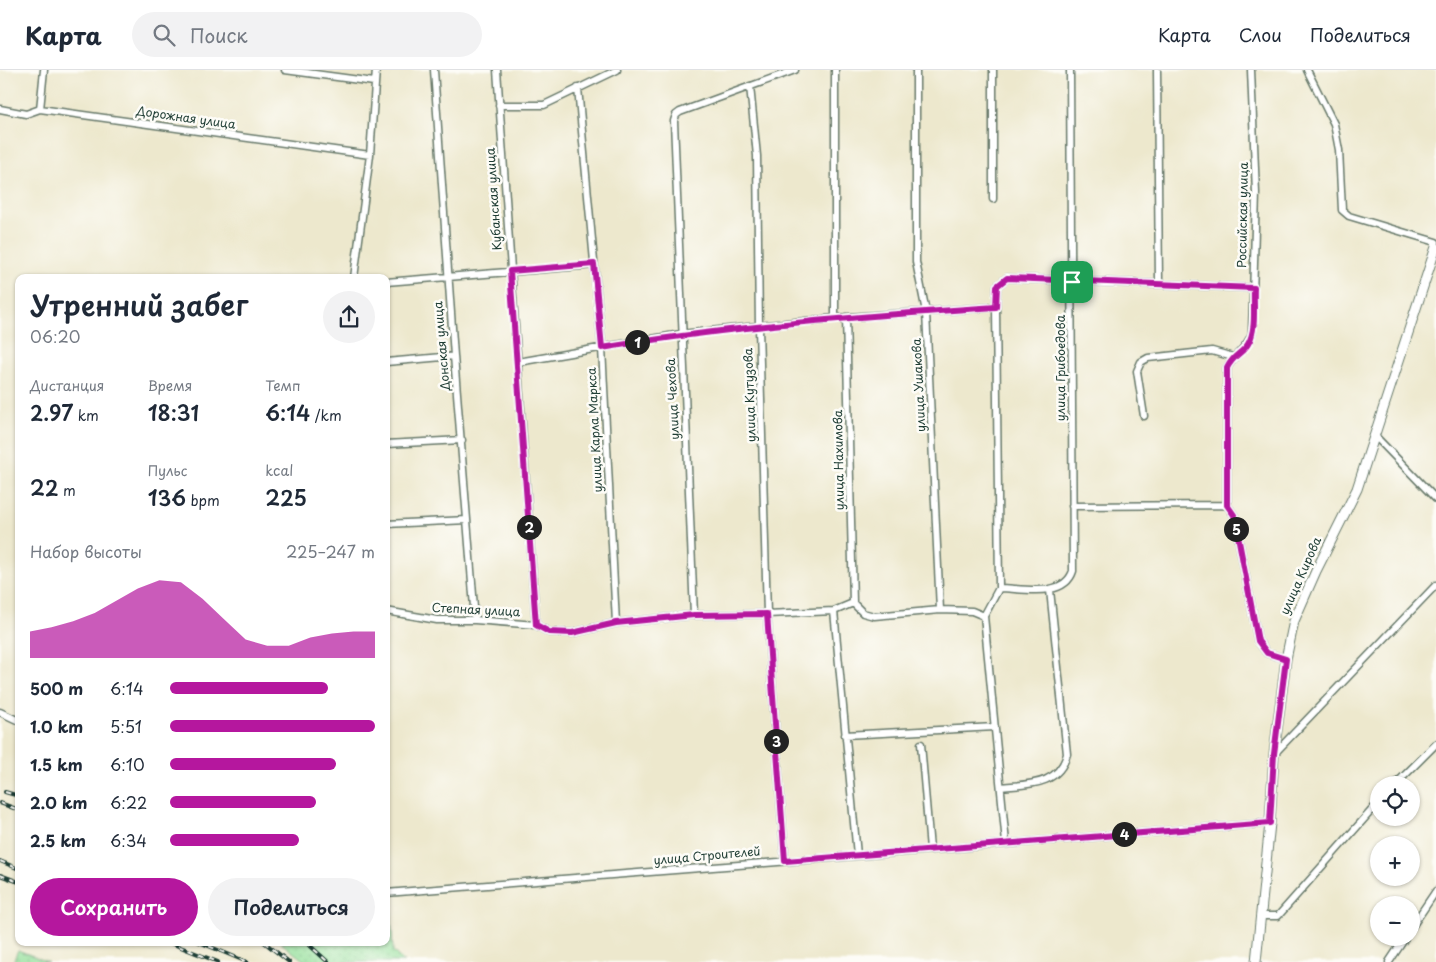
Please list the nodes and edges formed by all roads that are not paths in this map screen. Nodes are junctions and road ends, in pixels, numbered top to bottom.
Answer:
1 (44, 70) edge
2 (285, 70) edge
3 (376, 70) edge
4 (434, 70) edge
5 (497, 70) edge
6 (617, 70) edge
7 (795, 70) edge
8 (835, 70) edge
9 (916, 70) edge
10 (993, 70) edge
11 (1070, 70) edge
12 (1157, 70) edge
13 (1251, 70) edge
14 (1307, 70) edge
15 (374, 82) junction
16 (750, 86) junction
17 (578, 88) junction
18 (499, 105) junction
19 (0, 109) edge
20 (40, 109) junction
21 (370, 155) junction
22 (993, 199) dead end
23 (1436, 242) edge
24 (1436, 247) edge
25 (594, 264) junction
26 (510, 271) junction
27 (355, 274) edge
28 (448, 276) junction
29 (390, 282) edge
30 (1072, 282) junction
31 (1159, 283) junction
32 (1254, 288) junction
33 (996, 307) junction
34 (926, 312) junction
35 (846, 317) junction
36 (835, 318) junction
37 (759, 328) junction
38 (681, 334) junction
39 (602, 348) junction
40 (454, 356) junction
41 (1232, 357) junction
42 (390, 362) edge
43 (518, 362) junction
44 (1144, 416) dead end
45 (1375, 436) junction
46 (462, 440) junction
47 (390, 444) edge
48 (1436, 499) edge
49 (1227, 505) junction
50 (1072, 506) junction
51 (467, 520) junction
52 (390, 524) edge
53 (1436, 585) edge
54 (999, 588) junction
55 (1050, 590) junction
56 (853, 603) junction
57 (940, 610) junction
58 (834, 611) junction
59 (390, 612) edge
60 (767, 614) junction
61 (694, 615) junction
62 (984, 616) junction
63 (476, 620) junction
64 (616, 623) junction
65 (536, 625) junction
66 (1286, 659) junction
67 (0, 712) edge
68 (15, 719) edge
69 (995, 727) junction
70 (845, 735) junction
71 (921, 744) dead end
72 (1436, 744) edge
73 (1274, 754) junction
74 (1404, 776) edge
75 (1001, 787) junction
76 (1370, 812) edge
77 (1270, 823) junction
78 (1006, 843) junction
79 (930, 849) junction
80 (857, 855) junction
81 (785, 861) junction
82 (1436, 891) edge
83 (390, 893) edge
84 (1420, 915) edge
85 (1261, 916) junction
86 (1400, 946) edge
87 (1256, 962) edge
88 (1389, 962) edge

1 - 20 street
2 - 15 street
3 - 15 street
4 - 28 street, Донская улица
5 - 18 street, Кубанская улица
6 - 17 street
7 - 16 street
8 - 36 street
9 - 34 street, улица Ушакова
10 - 22 street
11 - 30 street, улица Грибоедова
12 - 31 street
13 - 32 street, Российская улица
14 - 23 street
15 - 21 street
16 - 37 street, улица Кутузова
16 - 38 street, улица Чехова
17 - 18 street
17 - 25 street, улица Карла Маркса
18 - 26 street, Кубанская улица
19 - 20 street, Дорожная улица
20 - 21 street, Дорожная улица
21 - 27 street
24 - 45 main road, улица Кирова
25 - 26 street
25 - 39 street, улица Карла Маркса
26 - 28 street
26 - 43 street, Кубанская улица
28 - 29 street
28 - 40 street, Донская улица
30 - 31 street
30 - 33 street
30 - 50 street, улица Грибоедова
31 - 32 street
32 - 41 street, Российская улица
33 - 34 street
33 - 54 street
34 - 35 street
34 - 57 street, улица Ушакова
35 - 36 street
35 - 56 street, улица Нахимова
36 - 37 street
37 - 38 street
37 - 60 street, улица Кутузова
38 - 39 street
38 - 61 street, улица Чехова
39 - 43 street
39 - 64 street, улица Карла Маркса
40 - 42 street
40 - 46 street, Донская улица
41 - 44 street
41 - 49 street
43 - 65 street, Кубанская улица
45 - 48 street
45 - 66 main road, улица Кирова
46 - 47 street
46 - 51 street, Донская улица
49 - 50 street
49 - 66 street
50 - 55 street, улица Грибоедова
51 - 52 street
51 - 63 street, Донская улица
53 - 73 street
54 - 55 street
54 - 62 street
55 - 75 street
56 - 57 street
56 - 58 street, Степная улица
57 - 62 street
58 - 60 street, Степная улица
58 - 70 street
59 - 63 street, Степная улица
60 - 61 street, Степная улица
60 - 81 street, улица Кутузова
61 - 64 street, Степная улица
62 - 69 street
63 - 65 street, Степная улица
64 - 65 street, Степная улица
66 - 73 main road, улица Кирова
67 - 68 street
69 - 70 street
69 - 75 street
70 - 80 street
71 - 79 street
72 - 74 street
73 - 77 main road, улица Кирова
75 - 78 street
76 - 85 street
77 - 78 street, улица Строителей
77 - 85 main road, улица Кирова
78 - 79 street, улица Строителей
79 - 80 street, улица Строителей
80 - 81 street, улица Строителей
81 - 83 street, улица Строителей
82 - 84 street
85 - 87 main road, улица Кирова
86 - 88 street

